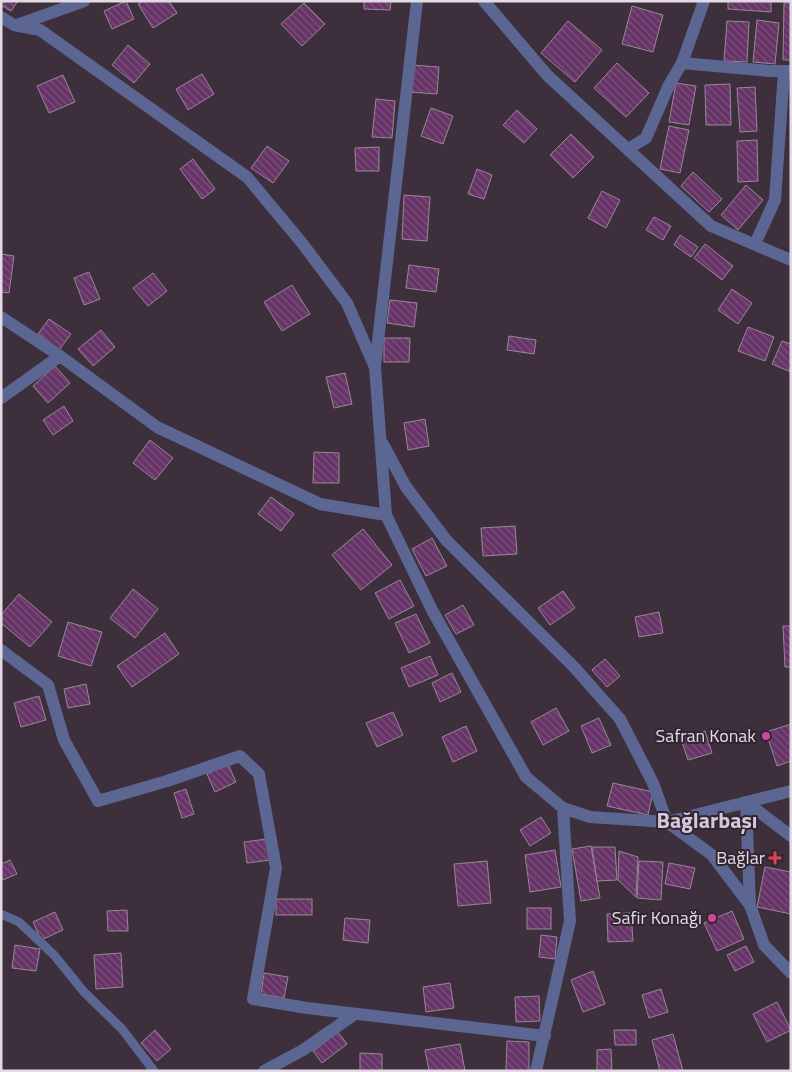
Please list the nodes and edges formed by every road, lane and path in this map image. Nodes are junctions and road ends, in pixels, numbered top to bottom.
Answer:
1 (84, 1) edge
2 (416, 1) edge
3 (484, 1) edge
4 (704, 1) edge
5 (1, 17) edge
6 (14, 25) junction
7 (682, 63) junction
8 (787, 72) edge
9 (628, 149) junction
10 (755, 244) junction
11 (791, 260) edge
12 (1, 317) edge
13 (60, 356) junction
14 (375, 367) junction
15 (1, 398) edge
16 (380, 440) junction
17 (386, 515) junction
18 (1, 650) edge
19 (791, 791) edge
20 (746, 802) junction
21 (563, 808) junction
22 (668, 822) junction
23 (791, 836) edge
24 (750, 905) junction
25 (1, 914) edge
26 (791, 973) edge
27 (355, 1014) junction
28 (545, 1036) junction
29 (154, 1071) edge
30 (264, 1071) edge
31 (536, 1071) edge

1 - 6 street
2 - 14 street
3 - 9 street
4 - 7 street
5 - 6 street
6 - 14 street
7 - 8 street
7 - 9 street
8 - 10 street
9 - 10 street
10 - 11 street
12 - 13 street
13 - 15 street
13 - 17 street
14 - 16 street
16 - 17 street
16 - 22 street
17 - 21 street
18 - 27 street
19 - 20 street
20 - 22 street
20 - 23 street
20 - 24 street
21 - 22 street
21 - 28 street
22 - 24 street
24 - 26 street
25 - 29 lane
27 - 28 street
27 - 30 street
28 - 31 street

